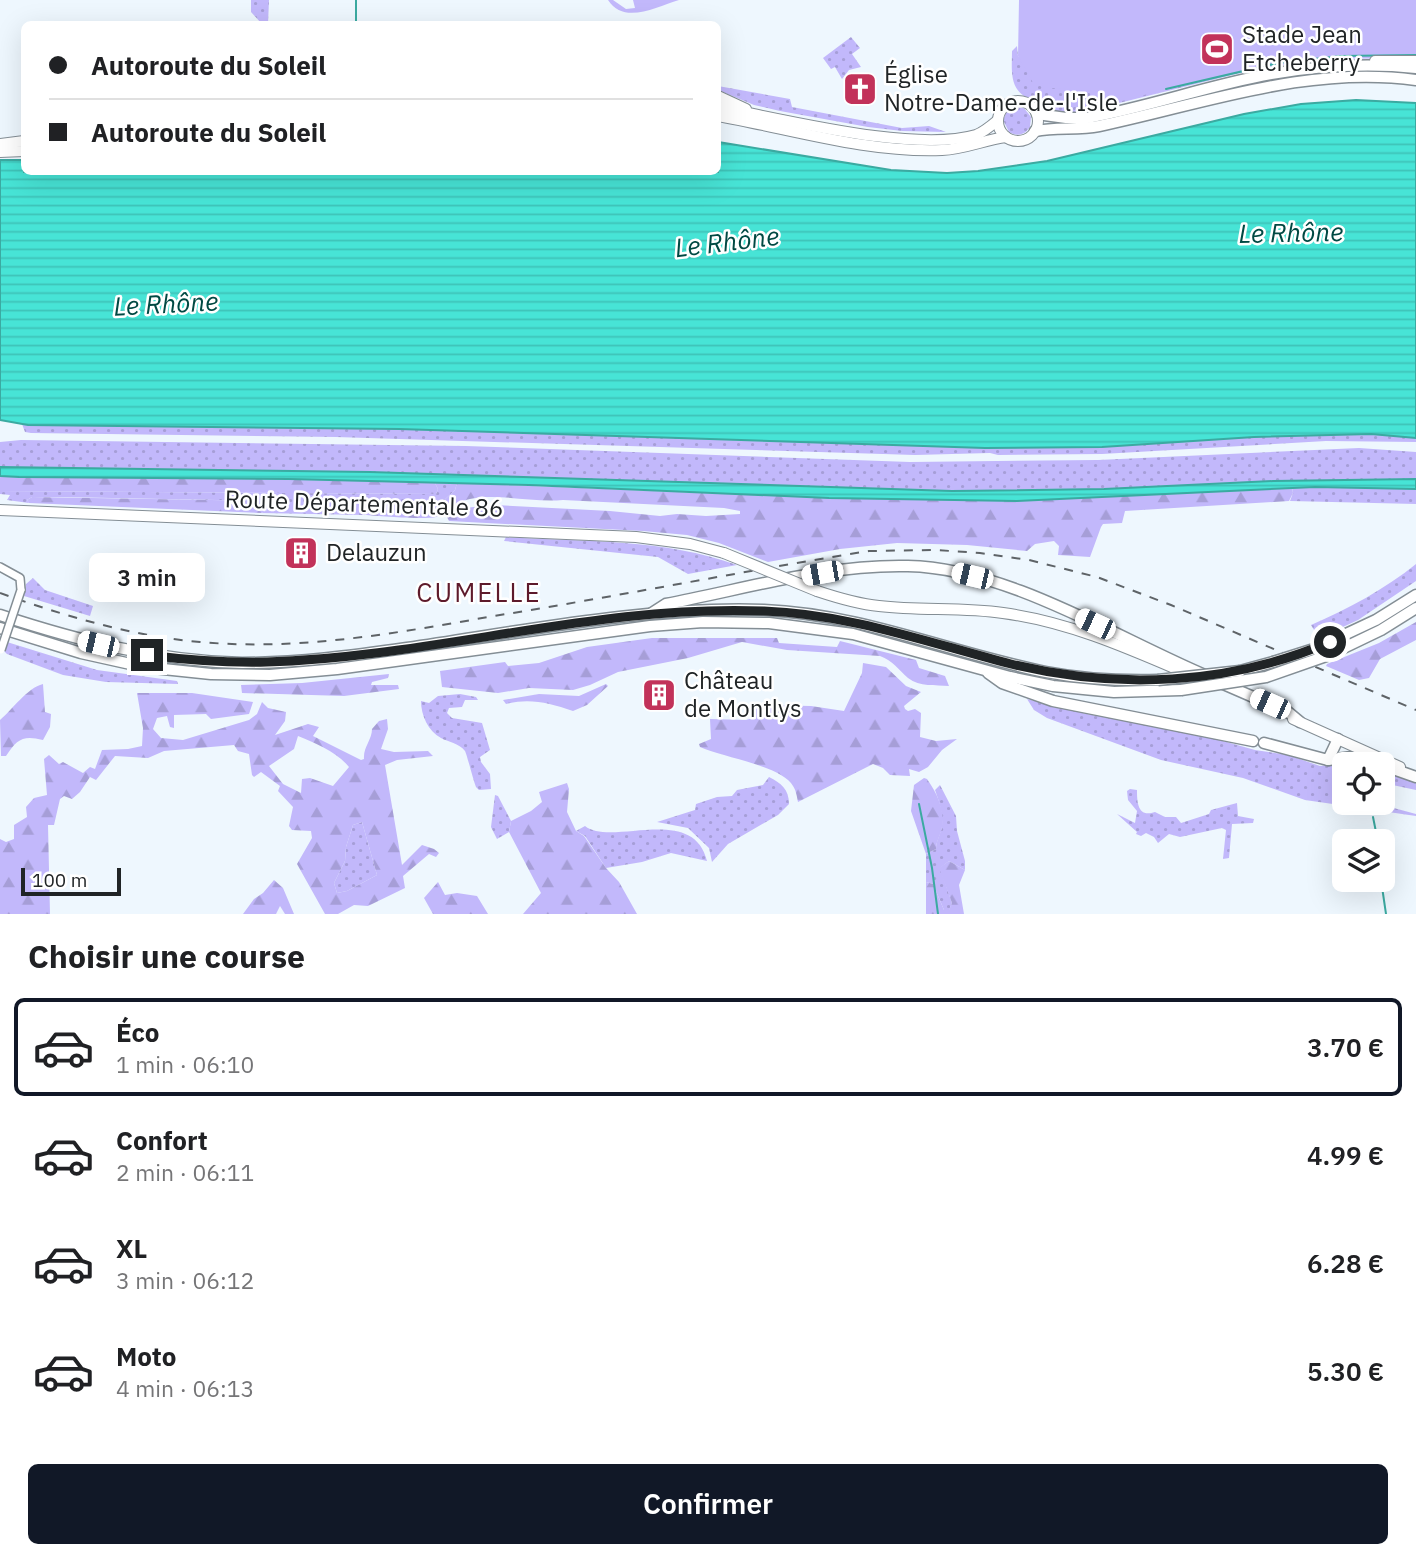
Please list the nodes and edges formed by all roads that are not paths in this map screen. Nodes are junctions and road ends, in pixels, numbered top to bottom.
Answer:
1 (1416, 61) edge
2 (1416, 68) edge
3 (1268, 75) junction
4 (1416, 80) edge
5 (721, 97) edge
6 (721, 108) edge
7 (755, 114) junction
8 (1037, 114) junction
9 (721, 117) edge
10 (998, 120) junction
11 (1035, 131) junction
12 (1006, 137) junction
13 (21, 142) edge
14 (0, 144) edge
15 (0, 152) edge
16 (21, 152) edge
17 (0, 510) edge
18 (0, 567) edge
19 (1416, 595) edge
20 (1416, 608) edge
21 (0, 615) edge
22 (649, 615) junction
23 (0, 628) edge
24 (0, 650) edge
25 (983, 669) junction
26 (1300, 722) junction
27 (1338, 739) junction
28 (1328, 760) junction
29 (1332, 760) edge
30 (1395, 769) edge
31 (1416, 776) edge

1 - 3 main road
2 - 3 highway
3 - 8 highway
4 - 11 highway
5 - 7 main road
6 - 7 main road
7 - 10 main road
8 - 10 main road
8 - 11 main road
9 - 12 main road
10 - 12 main road
11 - 12 main road
13 - 14 main road
15 - 16 main road
17 - 26 main road, Route Départementale 86, bridge
18 - 24 street, bridge
19 - 22 highway, bridge
20 - 25 highway, bridge
21 - 22 highway
22 - 26 highway
23 - 25 highway
25 - 28 highway
26 - 27 main road, Route Départementale 86
27 - 28 highway
27 - 31 main road, Route Départementale 86
28 - 29 highway
30 - 31 highway

